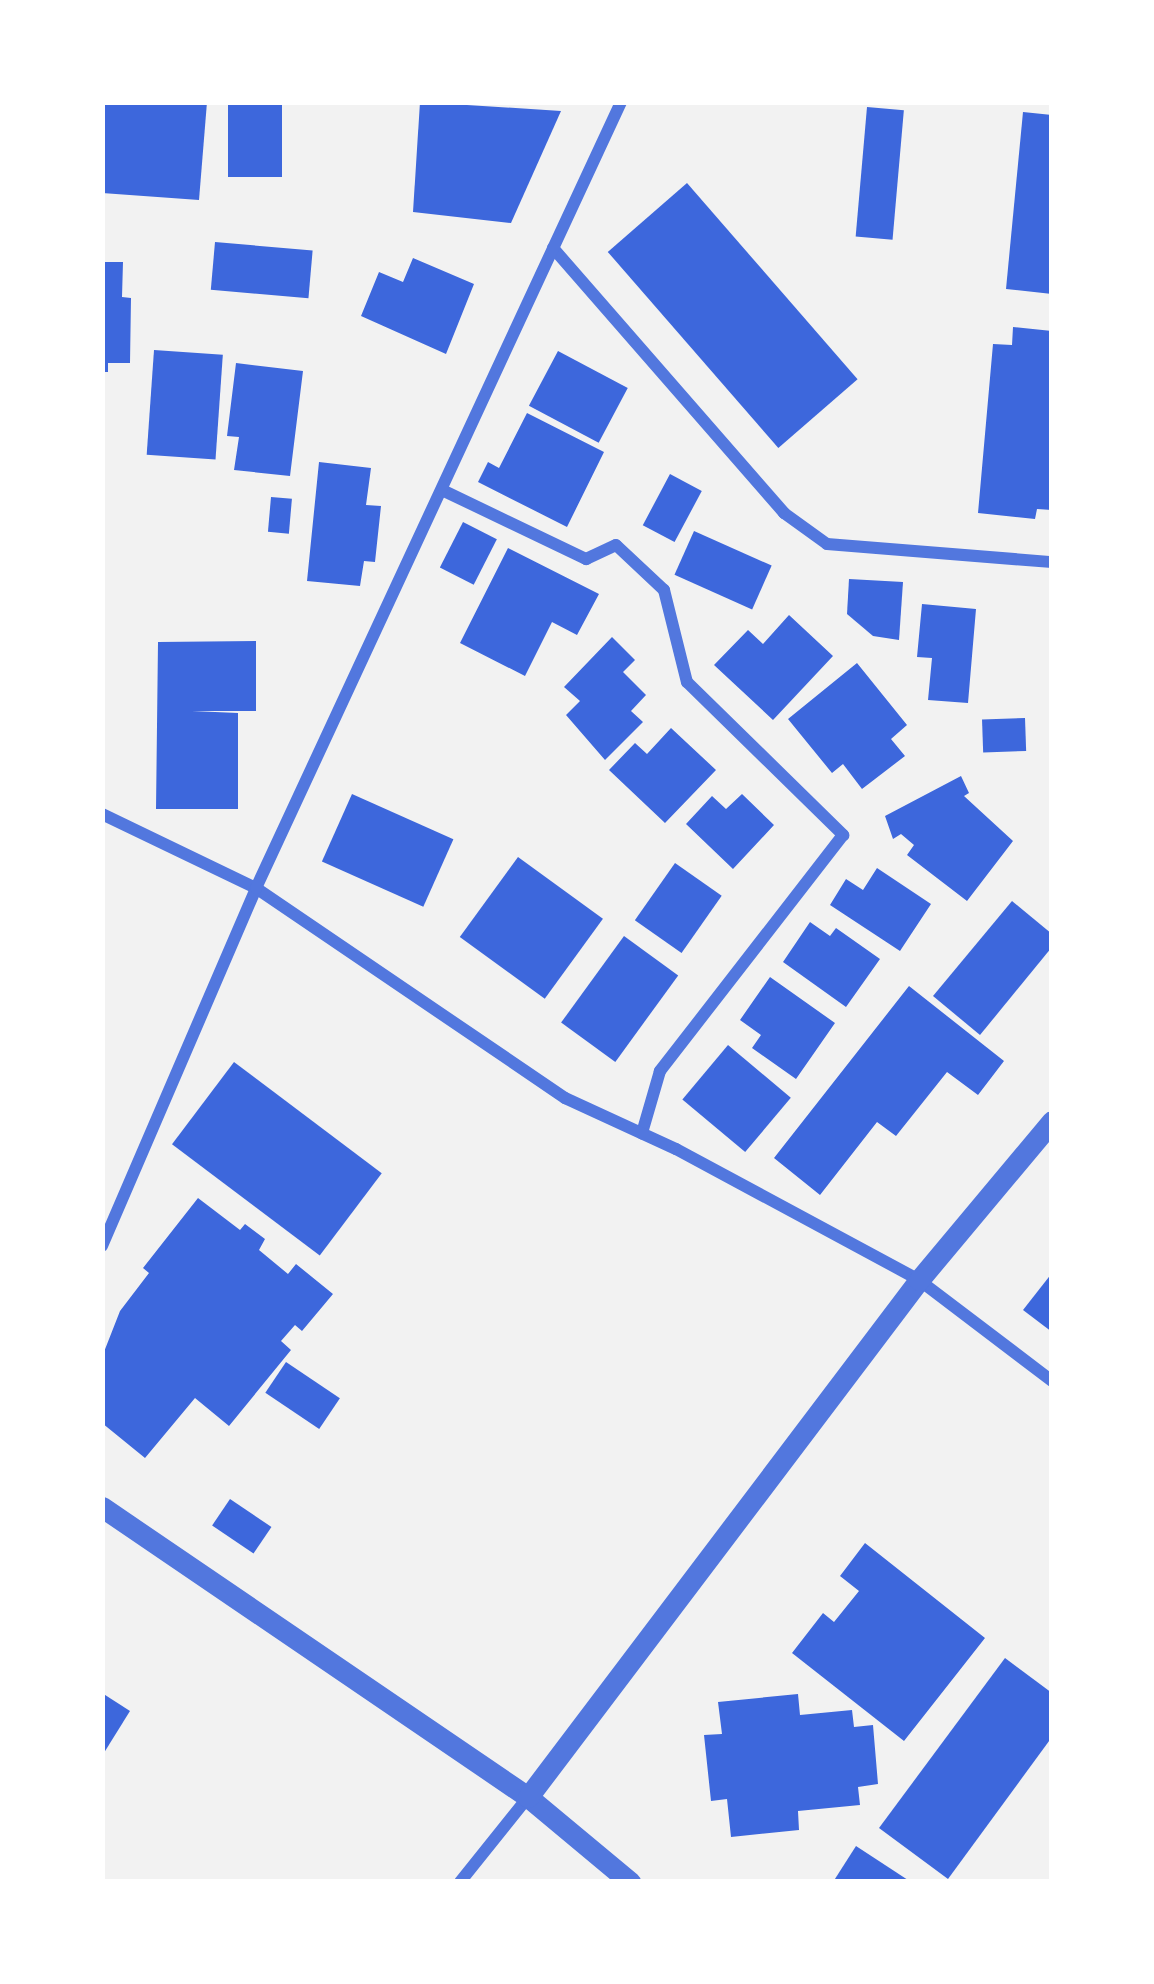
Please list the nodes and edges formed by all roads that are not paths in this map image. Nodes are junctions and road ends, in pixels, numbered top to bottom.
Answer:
1 (621, 102) edge
2 (553, 248) junction
3 (442, 490) junction
4 (1052, 562) edge
5 (102, 814) edge
6 (256, 888) junction
7 (1052, 1121) edge
8 (642, 1133) junction
9 (102, 1246) edge
10 (919, 1280) junction
11 (1052, 1382) edge
12 (102, 1507) edge
13 (528, 1797) junction
14 (460, 1882) edge
15 (630, 1882) edge

1 - 2 street
2 - 3 street
2 - 4 street
3 - 6 street
3 - 8 street
5 - 6 street
6 - 8 street
6 - 9 street
7 - 10 street
8 - 10 street
10 - 11 street
10 - 13 street
12 - 13 street
13 - 14 street
13 - 15 street

